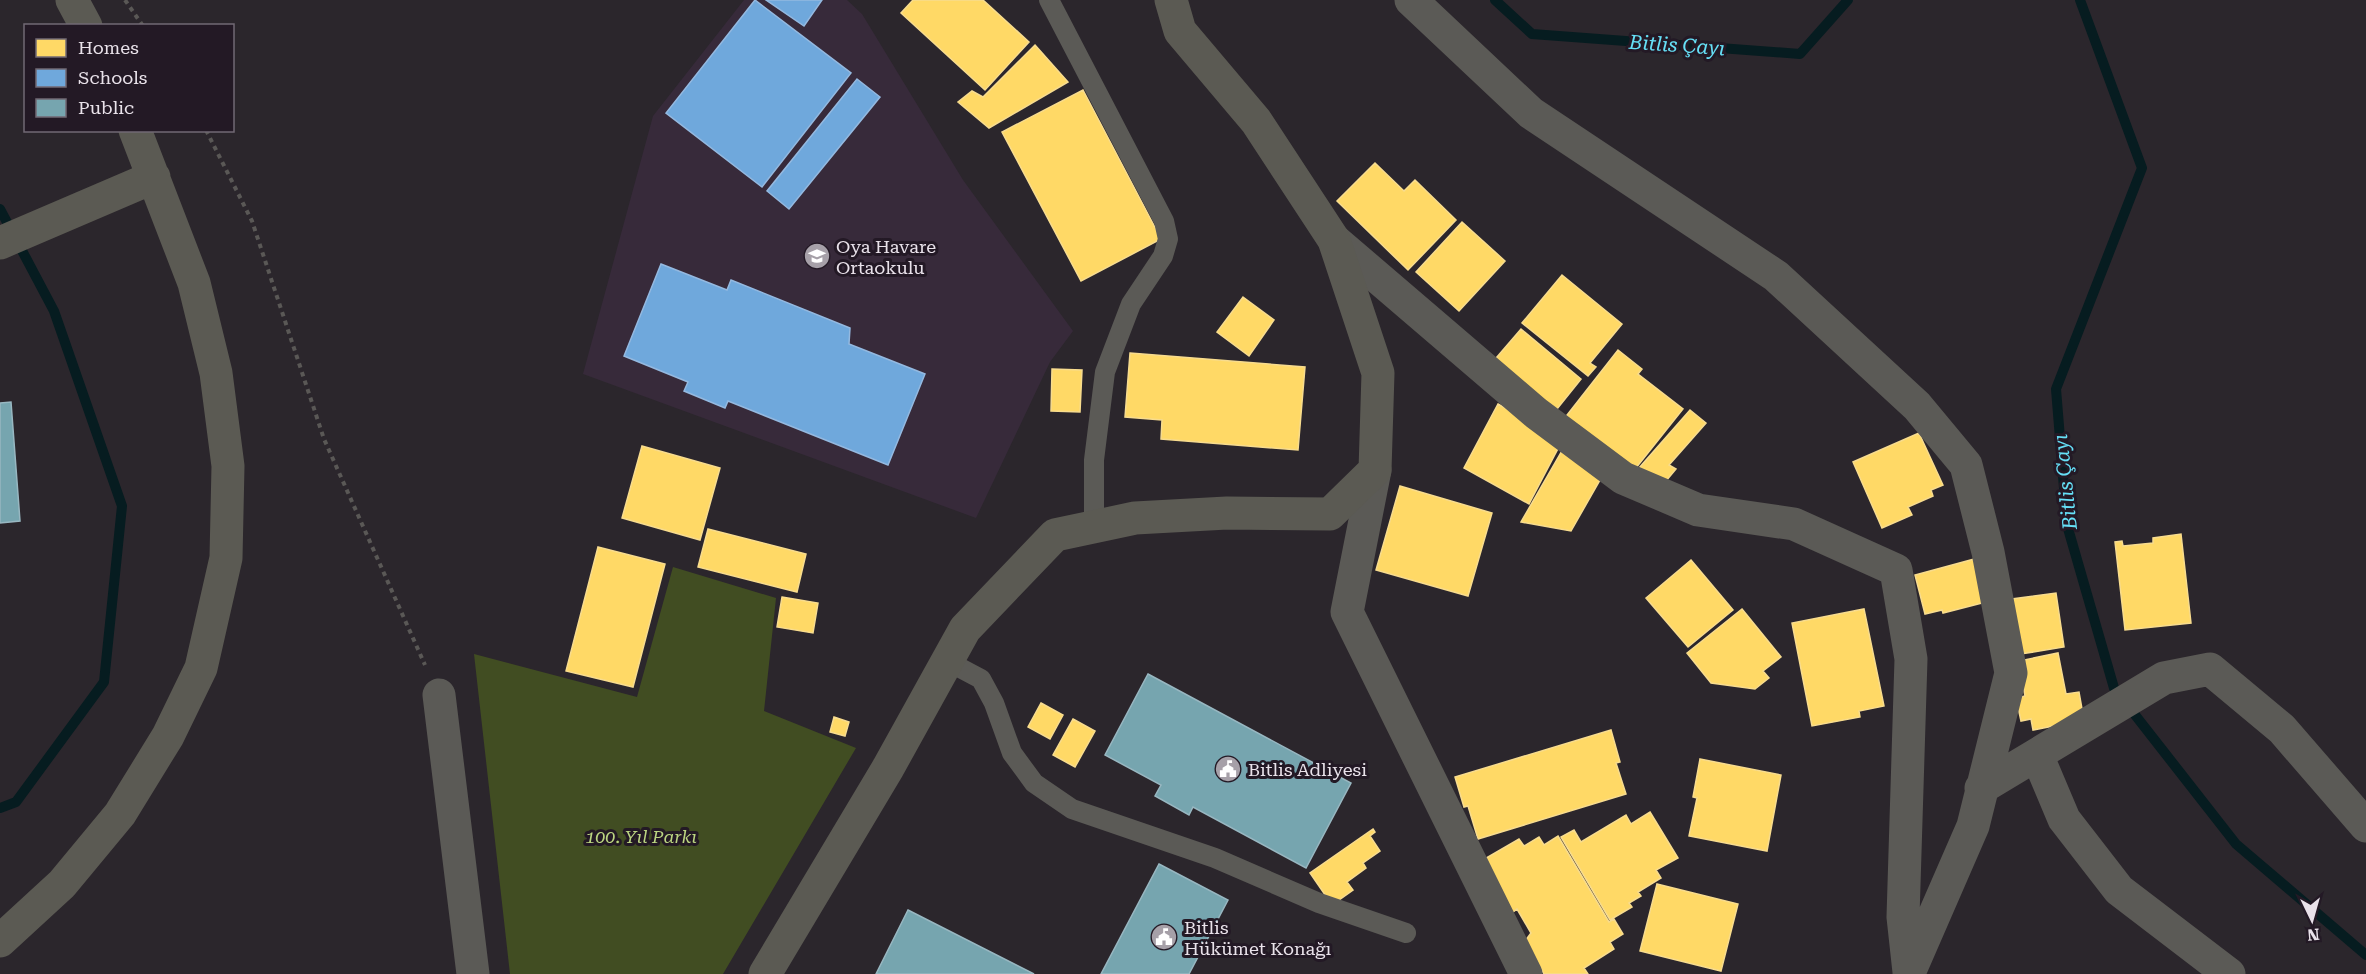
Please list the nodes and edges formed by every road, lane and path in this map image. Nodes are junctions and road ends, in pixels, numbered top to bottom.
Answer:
1 (72, 0) edge
2 (125, 0) edge
3 (1049, 0) edge
4 (1171, 0) edge
5 (1411, 0) edge
6 (85, 24) edge
7 (142, 24) edge
8 (136, 132) edge
9 (207, 132) edge
10 (154, 177) junction
11 (1334, 240) junction
12 (0, 243) edge
13 (1375, 470) junction
14 (1094, 527) junction
15 (947, 661) junction
16 (439, 696) joint
17 (2037, 755) junction
18 (1981, 788) junction
19 (2366, 826) edge
20 (1406, 933) dead end
21 (0, 941) edge
22 (1909, 973) edge
23 (472, 974) edge
24 (765, 974) edge
25 (1526, 974) edge
26 (2229, 974) edge

1 - 6 street
2 - 7 path
3 - 14 lane
4 - 11 street
5 - 18 street
8 - 10 street
9 - 16 path
10 - 12 street
10 - 21 street
11 - 13 street
11 - 22 street
13 - 14 street
13 - 25 street
14 - 15 street
15 - 20 lane
15 - 24 street
16 - 23 street
17 - 18 street
17 - 19 street
17 - 26 street
18 - 22 street

